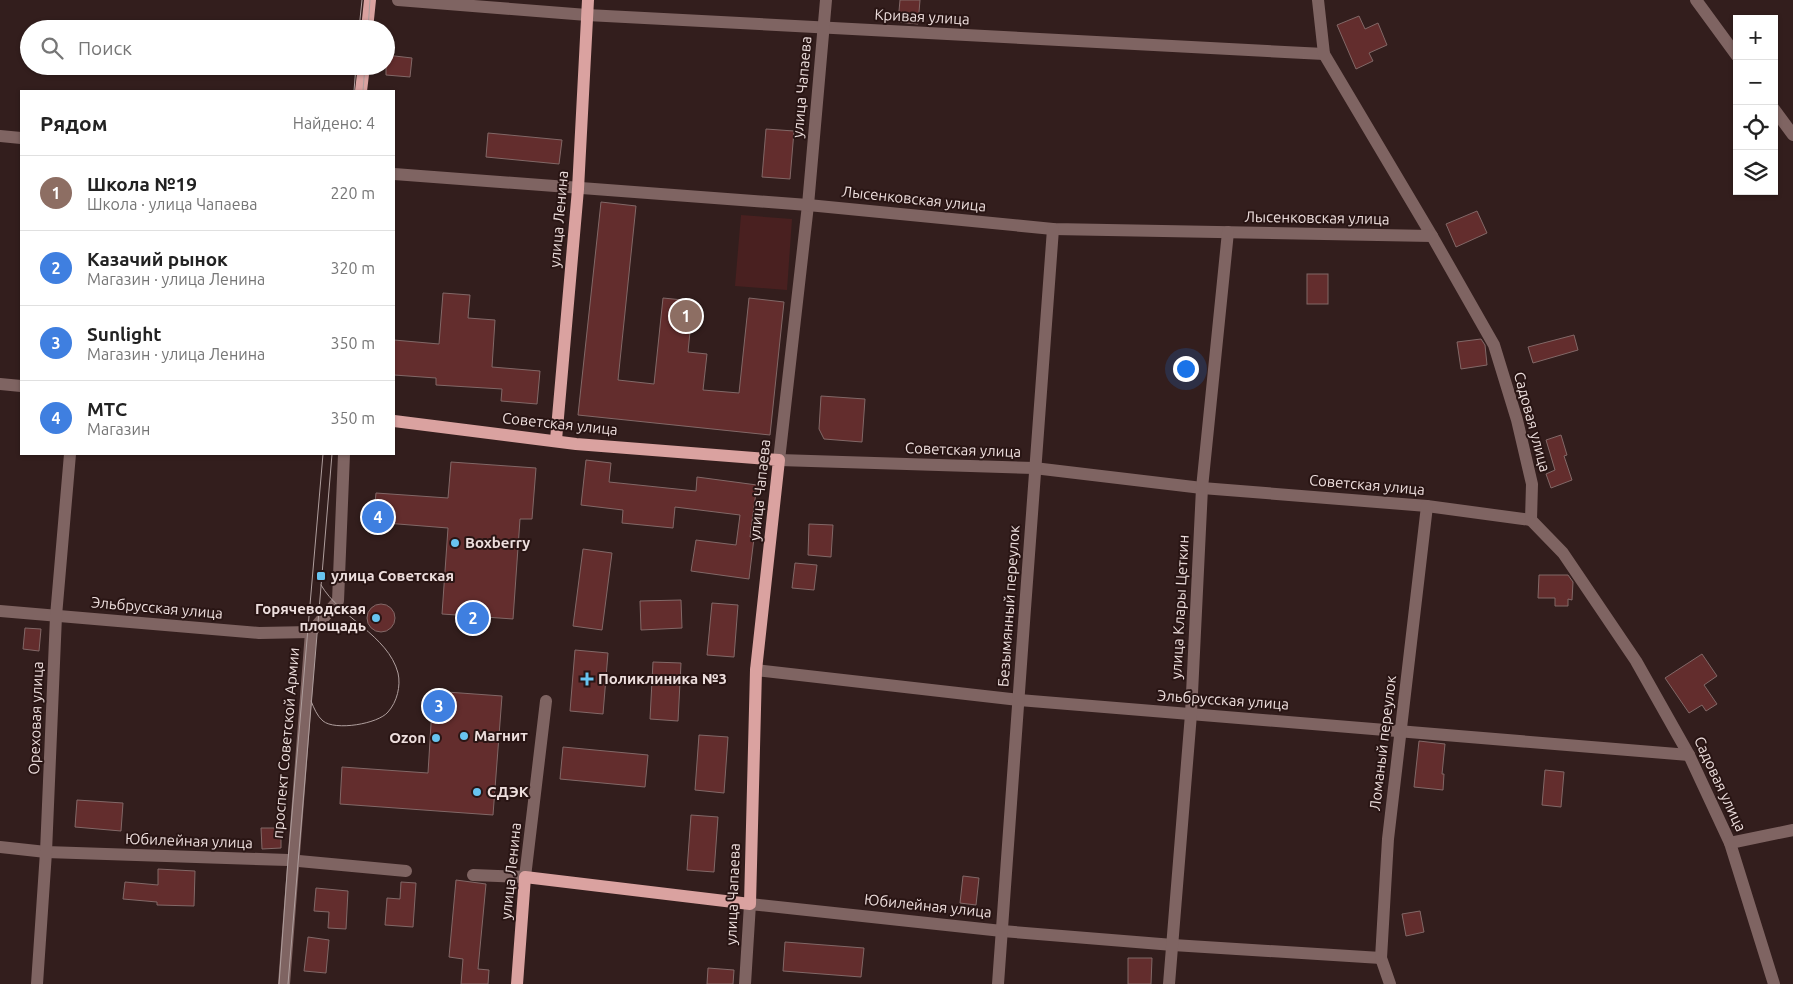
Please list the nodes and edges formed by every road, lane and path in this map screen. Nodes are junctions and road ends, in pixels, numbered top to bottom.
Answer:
1 (370, 0) edge
2 (398, 0) edge
3 (588, 0) edge
4 (826, 0) edge
5 (1318, 0) edge
6 (1696, 0) edge
7 (587, 16) junction
8 (368, 20) edge
9 (823, 28) junction
10 (1733, 51) edge
11 (1324, 54) junction
12 (363, 75) edge
13 (361, 90) edge
14 (1778, 114) edge
15 (1793, 135) edge
16 (0, 136) edge
17 (20, 138) edge
18 (395, 174) edge
19 (578, 189) junction
20 (808, 205) junction
21 (1053, 229) junction
22 (1228, 232) junction
23 (1432, 236) junction
24 (0, 384) edge
25 (20, 386) edge
26 (395, 421) edge
27 (556, 440) junction
28 (70, 455) edge
29 (344, 455) edge
30 (780, 460) junction
31 (1034, 468) junction
32 (1202, 488) junction
33 (1427, 506) junction
34 (1531, 520) junction
35 (0, 611) edge
36 (56, 616) junction
37 (311, 632) junction
38 (756, 670) junction
39 (1019, 700) junction
40 (546, 701) dead end
41 (1191, 714) junction
42 (1401, 730) junction
43 (1689, 755) junction
44 (1793, 830) edge
45 (1730, 843) junction
46 (0, 846) edge
47 (46, 852) junction
48 (293, 861) junction
49 (406, 871) dead end
50 (473, 875) dead end
51 (525, 877) junction
52 (750, 904) junction
53 (1002, 931) junction
54 (1173, 945) junction
55 (1381, 958) junction
56 (37, 984) edge
57 (284, 984) edge
58 (517, 984) edge
59 (745, 984) edge
60 (998, 984) edge
61 (1169, 984) edge
62 (1390, 984) edge
63 (1774, 984) edge

1 - 8 main road
2 - 7 street, Кривая улица
3 - 7 main road, улица Ленина
4 - 9 street, улица Чапаева
5 - 11 street, Садовая улица
6 - 10 street
7 - 9 street, Кривая улица
7 - 19 main road, улица Ленина
9 - 11 street, Кривая улица
9 - 20 street, улица Чапаева
11 - 23 street, Садовая улица
12 - 13 main road
14 - 15 street
16 - 17 street
18 - 19 street, Лысенковская улица
19 - 20 street, Лысенковская улица
19 - 27 main road, улица Ленина
20 - 21 street, Лысенковская улица
20 - 30 street, улица Чапаева
21 - 22 street, Лысенковская улица
21 - 31 street, Безымянный переулок
22 - 23 street, Лысенковская улица
22 - 32 street, улица Клары Цеткин
23 - 34 street, Садовая улица
24 - 25 street
26 - 27 main road, Советская улица
27 - 30 main road, Советская улица
28 - 36 street, Ореховая улица
29 - 37 street, проспект Советской Армии
30 - 31 street, Советская улица
30 - 38 main road, улица Чапаева
31 - 32 street, Советская улица
31 - 39 street, Безымянный переулок
32 - 33 street, Советская улица
32 - 41 street, улица Клары Цеткин
33 - 34 street, Советская улица
33 - 42 street, Ломаный переулок
34 - 43 street, Садовая улица
35 - 36 street, Эльбрусская улица
36 - 37 street, Эльбрусская улица
36 - 47 street, Ореховая улица
37 - 48 street, проспект Советской Армии
38 - 39 street, Эльбрусская улица
38 - 52 main road, улица Чапаева
39 - 41 street, Эльбрусская улица
39 - 53 street, Безымянный переулок
40 - 51 street, улица Ленина
41 - 42 street, Эльбрусская улица
41 - 54 street, улица Клары Цеткин
42 - 43 street, Эльбрусская улица
42 - 55 street, Ломаный переулок
43 - 45 street, Садовая улица
44 - 45 street
45 - 63 street, Садовая улица
46 - 47 street, Юбилейная улица
47 - 48 street, Юбилейная улица
47 - 56 street, Ореховая улица
48 - 49 street, Юбилейная улица
48 - 57 street, проспект Советской Армии
50 - 51 street, Юбилейная улица
51 - 52 main road, Юбилейная улица
51 - 58 main road, улица Ленина
52 - 53 street, Юбилейная улица
52 - 59 street, улица Чапаева
53 - 54 street, Юбилейная улица
53 - 60 street, Безымянный переулок
54 - 55 street, Юбилейная улица
54 - 61 street, улица Клары Цеткин
55 - 62 street, Ломаный переулок

